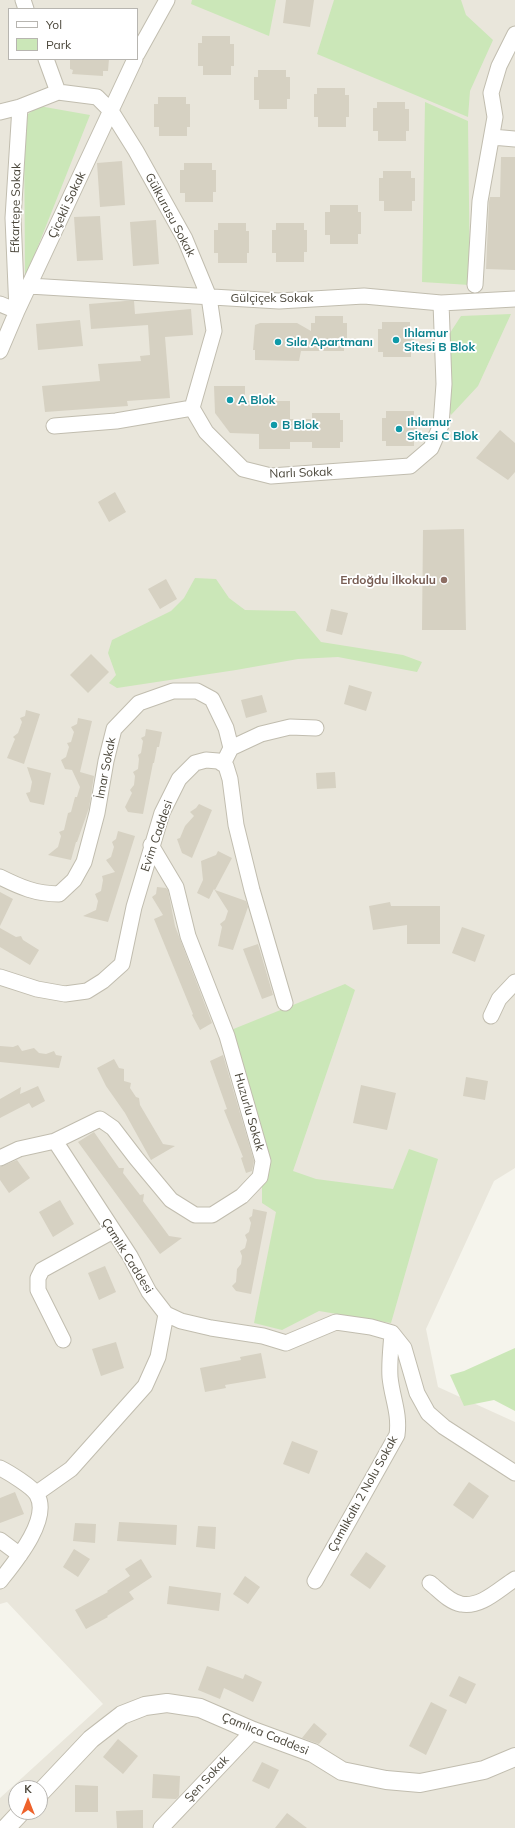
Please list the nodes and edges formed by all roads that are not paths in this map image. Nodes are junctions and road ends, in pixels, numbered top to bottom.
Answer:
1 (167, 0) edge
2 (515, 34) edge
3 (138, 52) edge
4 (46, 60) edge
5 (135, 60) edge
6 (58, 92) junction
7 (20, 107) junction
8 (111, 111) junction
9 (0, 112) edge
10 (492, 137) junction
11 (515, 139) edge
12 (475, 285) dead end
13 (29, 286) junction
14 (209, 297) junction
15 (515, 299) edge
16 (441, 303) junction
17 (0, 304) edge
18 (17, 311) junction
19 (0, 351) edge
20 (192, 408) junction
21 (54, 426) dead end
22 (316, 728) dead end
23 (231, 748) junction
24 (223, 764) junction
25 (151, 845) junction
26 (0, 877) edge
27 (0, 978) edge
28 (515, 982) edge
29 (285, 1003) dead end
30 (491, 1016) dead end
31 (55, 1141) junction
32 (0, 1158) edge
33 (113, 1231) junction
34 (166, 1314) junction
35 (392, 1333) junction
36 (63, 1340) dead end
37 (0, 1468) edge
38 (515, 1473) edge
39 (37, 1493) junction
40 (0, 1540) edge
41 (20, 1555) junction
42 (515, 1579) edge
43 (0, 1580) edge
44 (315, 1581) dead end
45 (430, 1583) dead end
46 (253, 1731) junction
47 (515, 1757) edge
48 (48, 1785) edge
49 (14, 1820) edge
50 (6, 1828) edge
51 (161, 1828) edge

1 - 3 street
2 - 10 street
4 - 6 street
5 - 8 street, Çiçekli Sokak
6 - 7 street
6 - 8 street, Gülkurusu Sokak
7 - 9 street
7 - 18 street, Efkartepe Sokak
8 - 13 street, Çiçekli Sokak
8 - 14 street, Gülkurusu Sokak
10 - 11 street
10 - 12 street
13 - 14 street, Gülçiçek Sokak
13 - 18 street, Çiçekli Sokak
14 - 16 street, Gülçiçek Sokak
14 - 20 street, Gülkurusu Sokak
15 - 16 street, Gülçiçek Sokak
16 - 20 street, Narlı Sokak
17 - 18 street
18 - 19 street, Çiçekli Sokak
20 - 21 street
22 - 23 street
23 - 24 street
23 - 26 street, İmar Sokak
24 - 25 street, Evim Caddesi
24 - 29 street
25 - 27 street, Evim Caddesi
25 - 31 street, Huzurlu Sokak
28 - 30 street
31 - 32 street
31 - 33 street, Çamlık Caddesi
33 - 34 street, Çamlık Caddesi
33 - 36 street
34 - 35 street, Çamlık Caddesi
34 - 39 street
35 - 38 street
35 - 44 street, Çamlıkaltı 2 Nolu Sokak
37 - 39 street
39 - 41 street
40 - 41 street
41 - 43 street
42 - 45 street
46 - 47 street, Çamlıca Caddesi
46 - 48 street, Çamlıca Caddesi
46 - 51 street, Şen Sokak
49 - 50 street

